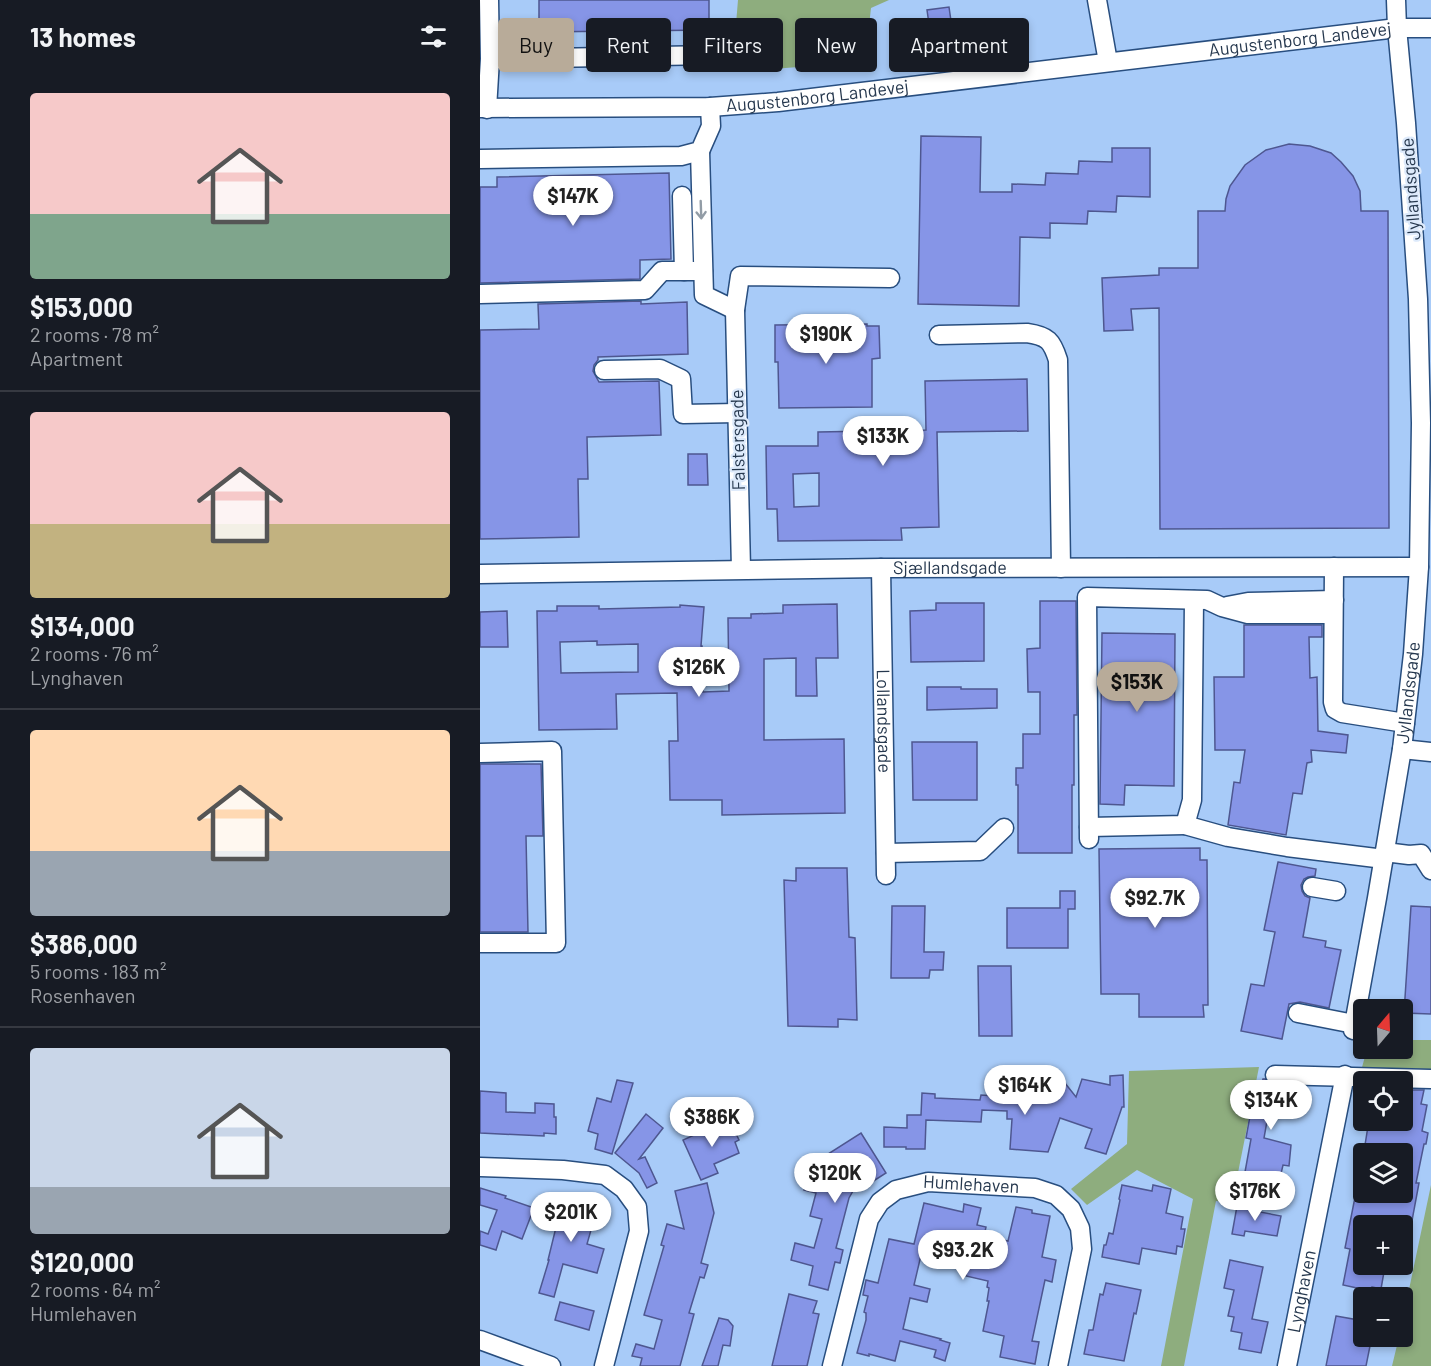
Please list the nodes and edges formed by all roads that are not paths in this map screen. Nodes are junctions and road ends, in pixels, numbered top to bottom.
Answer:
1 (489, 0) edge
2 (1097, 0) edge
3 (1396, 0) edge
4 (1397, 28) junction
5 (1431, 28) edge
6 (683, 56) edge
7 (490, 59) junction
8 (1108, 62) junction
9 (710, 107) junction
10 (482, 109) edge
11 (700, 151) junction
12 (480, 159) edge
13 (682, 196) dead end
14 (684, 271) junction
15 (703, 271) junction
16 (890, 278) dead end
17 (480, 294) edge
18 (735, 310) junction
19 (939, 334) dead end
20 (604, 370) dead end
21 (737, 413) junction
22 (1426, 470) edge
23 (1334, 567) junction
24 (1419, 567) junction
25 (881, 568) junction
26 (1061, 568) junction
27 (741, 569) junction
28 (480, 574) edge
29 (1194, 600) junction
30 (1333, 607) junction
31 (1405, 723) junction
32 (1402, 749) junction
33 (1431, 752) edge
34 (480, 753) edge
35 (1185, 825) junction
36 (1004, 828) dead end
37 (886, 853) junction
38 (1385, 855) junction
39 (1431, 870) edge
40 (886, 874) dead end
41 (1312, 887) dead end
42 (1336, 891) dead end
43 (480, 944) edge
44 (1298, 1013) dead end
45 (1275, 1076) dead end
46 (1345, 1076) junction
47 (1431, 1079) edge
48 (480, 1167) edge
49 (480, 1340) edge
50 (551, 1366) edge
51 (604, 1366) edge
52 (832, 1366) edge
53 (1058, 1366) edge
54 (1287, 1366) edge

1 - 7 street
2 - 8 street
3 - 4 street, Jyllandsgade
4 - 5 street, Augustenborg Landevej
4 - 8 street, Augustenborg Landevej
4 - 22 street, Jyllandsgade
6 - 7 street
7 - 10 street
8 - 9 street, Augustenborg Landevej
9 - 10 street, Augustenborg Landevej
9 - 11 street
11 - 12 street
11 -> 15 street
13 - 14 street
14 - 15 street
14 - 17 street
15 - 18 street
16 - 18 street, Falstersgade
18 - 21 street, Falstersgade
19 - 26 street
20 - 21 street
21 - 27 street, Falstersgade
22 - 24 street, Jyllandsgade
23 - 24 street, Sjællandsgade
23 - 26 street, Sjællandsgade
23 - 30 street
24 - 31 street, Jyllandsgade
25 - 26 street, Sjællandsgade
25 - 27 street, Sjællandsgade
25 - 37 street, Lollandsgade
27 - 28 street, Sjællandsgade
29 - 30 street
29 - 35 street
29 - 35 street
30 - 31 street
31 - 32 street, Jyllandsgade
32 - 33 street
32 - 38 street, Jyllandsgade
34 - 43 street
35 - 38 street
36 - 37 street
37 - 40 street, Lollandsgade
38 - 39 street
38 - 44 street, Jyllandsgade
41 - 42 street
45 - 46 street
46 - 47 street
46 - 54 street, Lynghaven
48 - 51 street
49 - 50 street
52 - 53 street, Humlehaven

